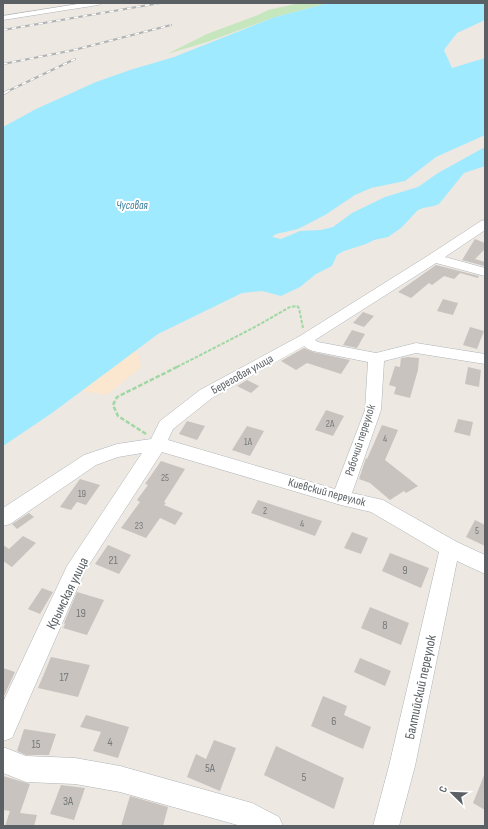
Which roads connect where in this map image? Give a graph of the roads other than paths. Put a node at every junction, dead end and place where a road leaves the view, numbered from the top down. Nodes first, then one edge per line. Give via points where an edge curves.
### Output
1 (98, 3) edge
2 (3, 18) edge
3 (485, 224) edge
4 (434, 258) junction
5 (485, 272) edge
6 (306, 339) junction
7 (376, 358) junction
8 (485, 359) edge
9 (158, 444) junction
10 (341, 498) junction
11 (3, 518) edge
12 (450, 548) junction
13 (485, 565) edge
14 (3, 729) edge
15 (3, 760) edge
16 (270, 826) edge
17 (386, 826) edge

1 - 2 street
3 - 4 street, Береговая улица
4 - 5 street
4 - 6 street, Береговая улица
6 - 7 street via 313,346
6 - 9 street, Береговая улица via 206,394 166,425
7 - 8 street via 416,348
7 - 10 street, Рабочий переулок via 372,410
9 - 10 street, Киевский переулок
9 - 11 street via 117,451 90,460
9 - 14 street, Крымская улица via 77,566
10 - 12 street, Киевский переулок via 376,505
12 - 13 street, Киевский переулок
12 - 17 street, Балтийский переулок via 402,766
15 - 16 street via 26,769 75,771 120,779 252,816

